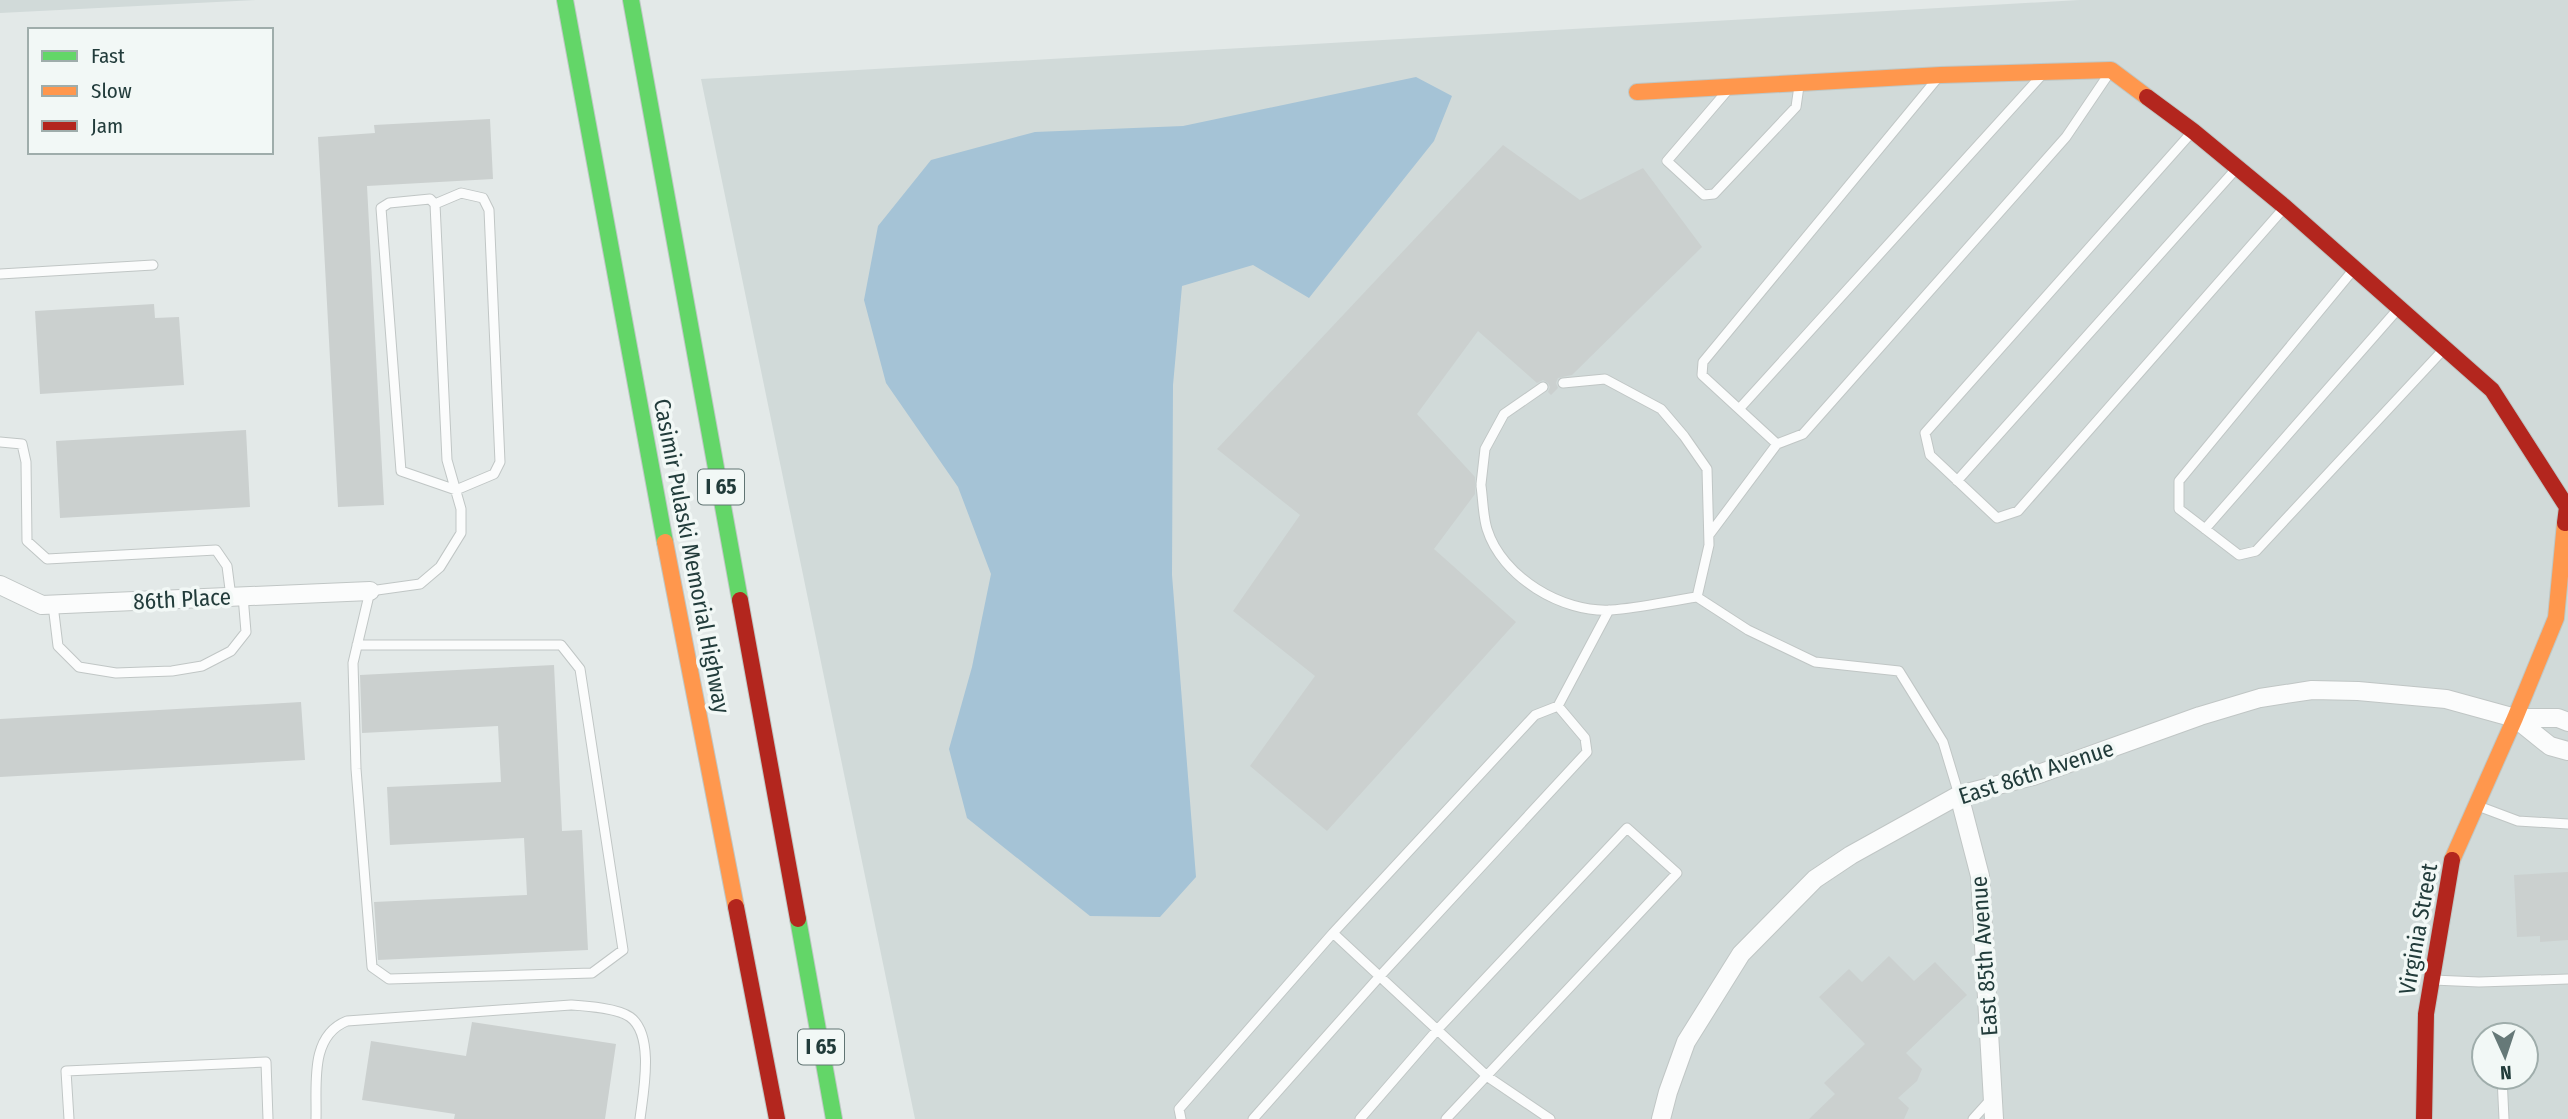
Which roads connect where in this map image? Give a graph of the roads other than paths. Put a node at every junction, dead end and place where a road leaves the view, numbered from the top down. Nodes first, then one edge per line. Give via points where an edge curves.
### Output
1 (565, 0) edge
2 (631, 0) edge
3 (2111, 70) junction
4 (2043, 73) junction
5 (1941, 75) junction
6 (1800, 83) junction
7 (1730, 87) junction
8 (1636, 92) dead end
9 (2193, 131) junction
10 (2238, 168) junction
11 (435, 204) junction
12 (2285, 207) junction
13 (153, 265) dead end
14 (2354, 269) junction
15 (0, 274) edge
16 (2400, 308) junction
17 (2446, 348) junction
18 (1563, 383) dead end
19 (1543, 387) dead end
20 (1740, 408) junction
21 (0, 442) edge
22 (1777, 444) junction
23 (1958, 481) junction
24 (456, 490) junction
25 (2205, 529) junction
26 (1709, 535) junction
27 (0, 585) edge
28 (370, 591) junction
29 (237, 597) junction
30 (1697, 597) junction
31 (52, 605) junction
32 (1609, 610) junction
33 (357, 645) junction
34 (1558, 706) junction
35 (2515, 718) junction
36 (2568, 722) edge
37 (2568, 751) edge
38 (1959, 795) junction
39 (2476, 805) junction
40 (2568, 824) edge
41 (1333, 933) junction
42 (1380, 976) junction
43 (2568, 979) edge
44 (2431, 980) junction
45 (1437, 1030) junction
46 (1488, 1077) junction
47 (2503, 1091) edge
48 (1993, 1097) junction
49 (69, 1119) edge
50 (268, 1119) edge
51 (316, 1119) edge
52 (640, 1119) edge
53 (777, 1119) edge
54 (834, 1119) edge
55 (1181, 1119) edge
56 (1253, 1119) edge
57 (1360, 1119) edge
58 (1447, 1119) edge
59 (1550, 1119) edge
60 (1661, 1119) edge
61 (1973, 1119) edge
62 (1994, 1119) edge
63 (2424, 1119) edge
64 (2504, 1119) edge

1 - 53 main road, Casimir Pulaski Memorial Highway / I 65
2 - 54 main road, Casimir Pulaski Memorial Highway / I 65
3 - 4 main road
3 - 9 main road, Virginia Street
3 - 22 lane via 2066,137 1803,434
4 - 5 main road
4 - 20 lane
5 - 6 main road
5 - 20 lane via 1703,362 1702,375
6 - 7 main road
6 - 7 lane via 1796,107 1714,194 1704,195 1667,161
7 - 8 main road
9 - 10 main road, Virginia Street
9 - 23 lane via 1925,433 1930,455
10 - 12 main road, Virginia Street
10 - 23 lane
11 - 24 lane via 447,460
11 - 24 lane via 461,193 483,198 489,211 500,462 494,474
11 - 24 lane via 430,199 411,199 381,208 398,440 401,471
12 - 14 main road, Virginia Street
12 - 23 lane via 2018,511 1997,517
13 - 15 lane
14 - 16 main road, Virginia Street
14 - 25 lane via 2179,481 2179,509
16 - 17 main road, Virginia Street
16 - 25 lane
17 - 25 lane via 2256,551 2239,555
17 - 35 main road, Virginia Street via 2492,390 2567,507 2556,618
18 - 26 lane via 1605,379 1661,409 1707,469
19 - 32 lane via 1504,414 1485,449 1481,485 1487,530 1506,564 1535,590 1572,604
20 - 22 lane
21 - 29 lane via 22,444 27,541 47,559 216,550 227,566
22 - 26 lane
24 - 28 lane via 461,533 440,567 419,584
26 - 30 lane
27 - 31 street, 86th Place via 42,606
28 - 29 street, 86th Place
28 - 33 lane
29 - 31 street, 86th Place
29 - 31 lane via 246,632 231,651 202,666 172,671 116,673 79,667 58,646
30 - 32 lane
30 - 38 lane via 1748,630 1815,662 1899,671 1942,742
32 - 34 lane
33 - 33 lane via 353,663 356,769 372,967 389,979 592,973 623,950 580,669 561,645
34 - 41 lane via 1535,715
34 - 42 lane via 1585,738 1587,752
35 - 36 street, East 86th Avenue
35 - 37 street, East 86th Avenue via 2550,746
35 - 38 street, East 86th Avenue via 2446,699 2312,691 2200,716 2033,776
35 - 39 main road, Virginia Street
38 - 48 street, East 85th Avenue via 1980,876
38 - 60 street, East 86th Avenue via 1815,879 1741,954 1686,1042
39 - 40 lane via 2518,821
39 - 44 main road, Virginia Street via 2451,861
41 - 42 lane
41 - 55 lane via 1179,1109
42 - 45 lane
42 - 56 lane
43 - 44 lane
44 - 63 main road, Virginia Street
45 - 46 lane
45 - 46 lane via 1627,828 1677,873
45 - 57 lane
46 - 58 lane
46 - 59 lane
47 - 64 lane
48 - 61 lane
48 - 62 street, East 85th Avenue
49 - 50 lane via 66,1071 266,1062
51 - 52 lane via 320,1048 337,1025 570,1005 628,1015 634,1021 645,1051

